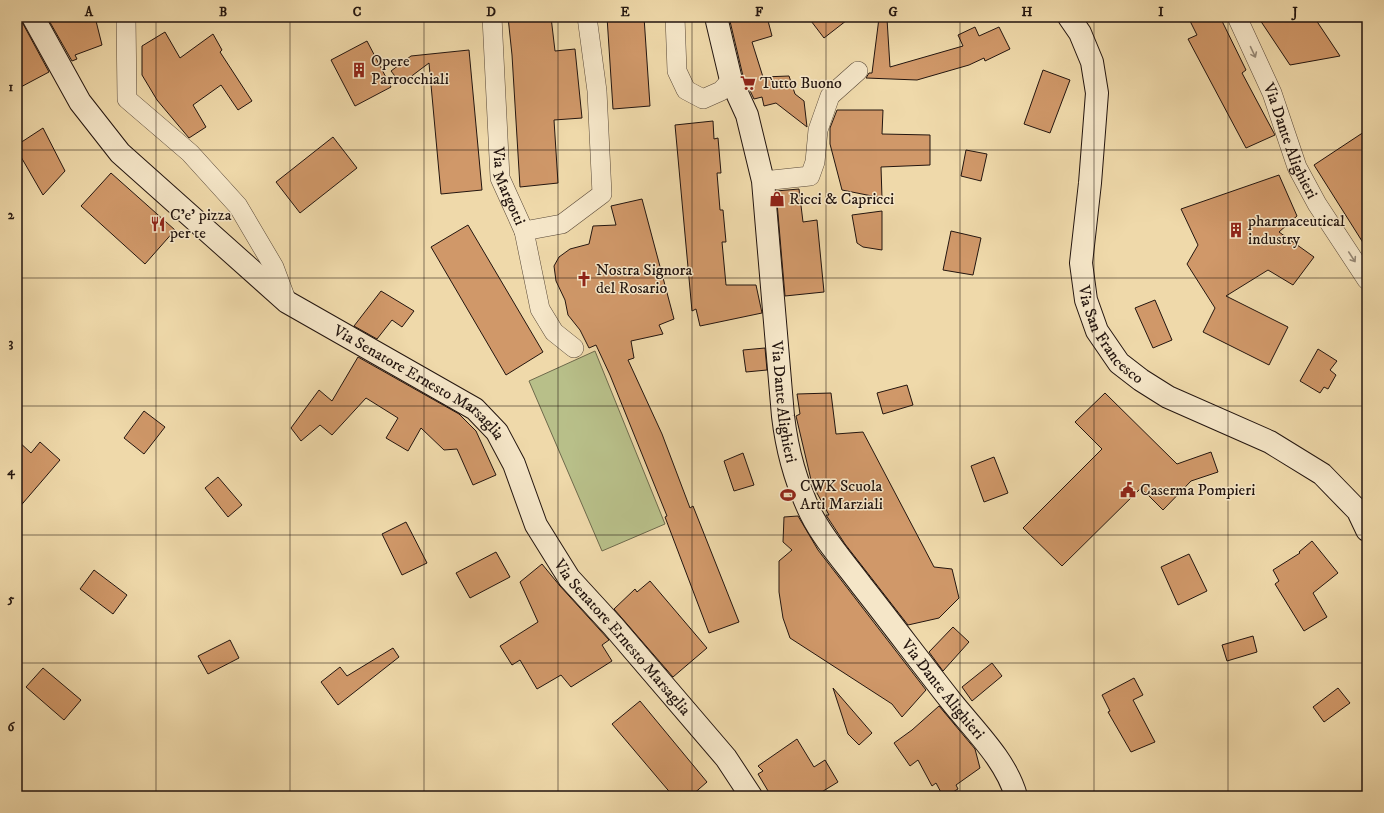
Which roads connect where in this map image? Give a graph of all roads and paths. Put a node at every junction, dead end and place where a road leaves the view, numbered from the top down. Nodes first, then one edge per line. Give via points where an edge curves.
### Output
1 (33, 17) edge
2 (126, 17) edge
3 (492, 17) edge
4 (587, 17) edge
5 (675, 17) edge
6 (716, 17) edge
7 (1068, 17) edge
8 (1237, 17) edge
9 (858, 71) dead end
10 (731, 80) junction
11 (763, 181) junction
12 (524, 231) junction
13 (1367, 280) edge
14 (287, 302) junction
15 (574, 348) dead end
16 (1367, 530) edge
17 (751, 796) edge
18 (1016, 796) edge

1 - 14 street, Via Senatore Ernesto Marsaglia via 80,102 120,153
2 - 14 street via 127,99 190,153 238,206 274,267
3 - 12 street, Via Margotti via 500,178
4 - 12 street, Via Margotti via 597,92 602,194 562,224
5 - 10 street via 677,71 686,90 704,99 721,91
6 - 10 street, Via Dante Alighieri
7 - 16 street, Via San Francesco via 1080,33 1092,62 1097,93 1081,263 1086,300 1098,331 1119,363 1146,384 1168,398 1270,442 1322,474 1358,511
8 -> 13 street, Via Dante Alighieri via 1272,93 1297,167 1317,204
9 - 11 street via 830,96 818,130 815,162 810,176
10 - 11 street, Via Dante Alighieri via 747,115
11 - 18 street, Via Dante Alighieri via 783,416 787,446 800,491 827,539 992,752 1005,771
12 - 15 street via 540,309 554,332
14 - 17 street, Via Senatore Ernesto Marsaglia via 474,410 497,432 514,464 536,525 569,578 726,758

